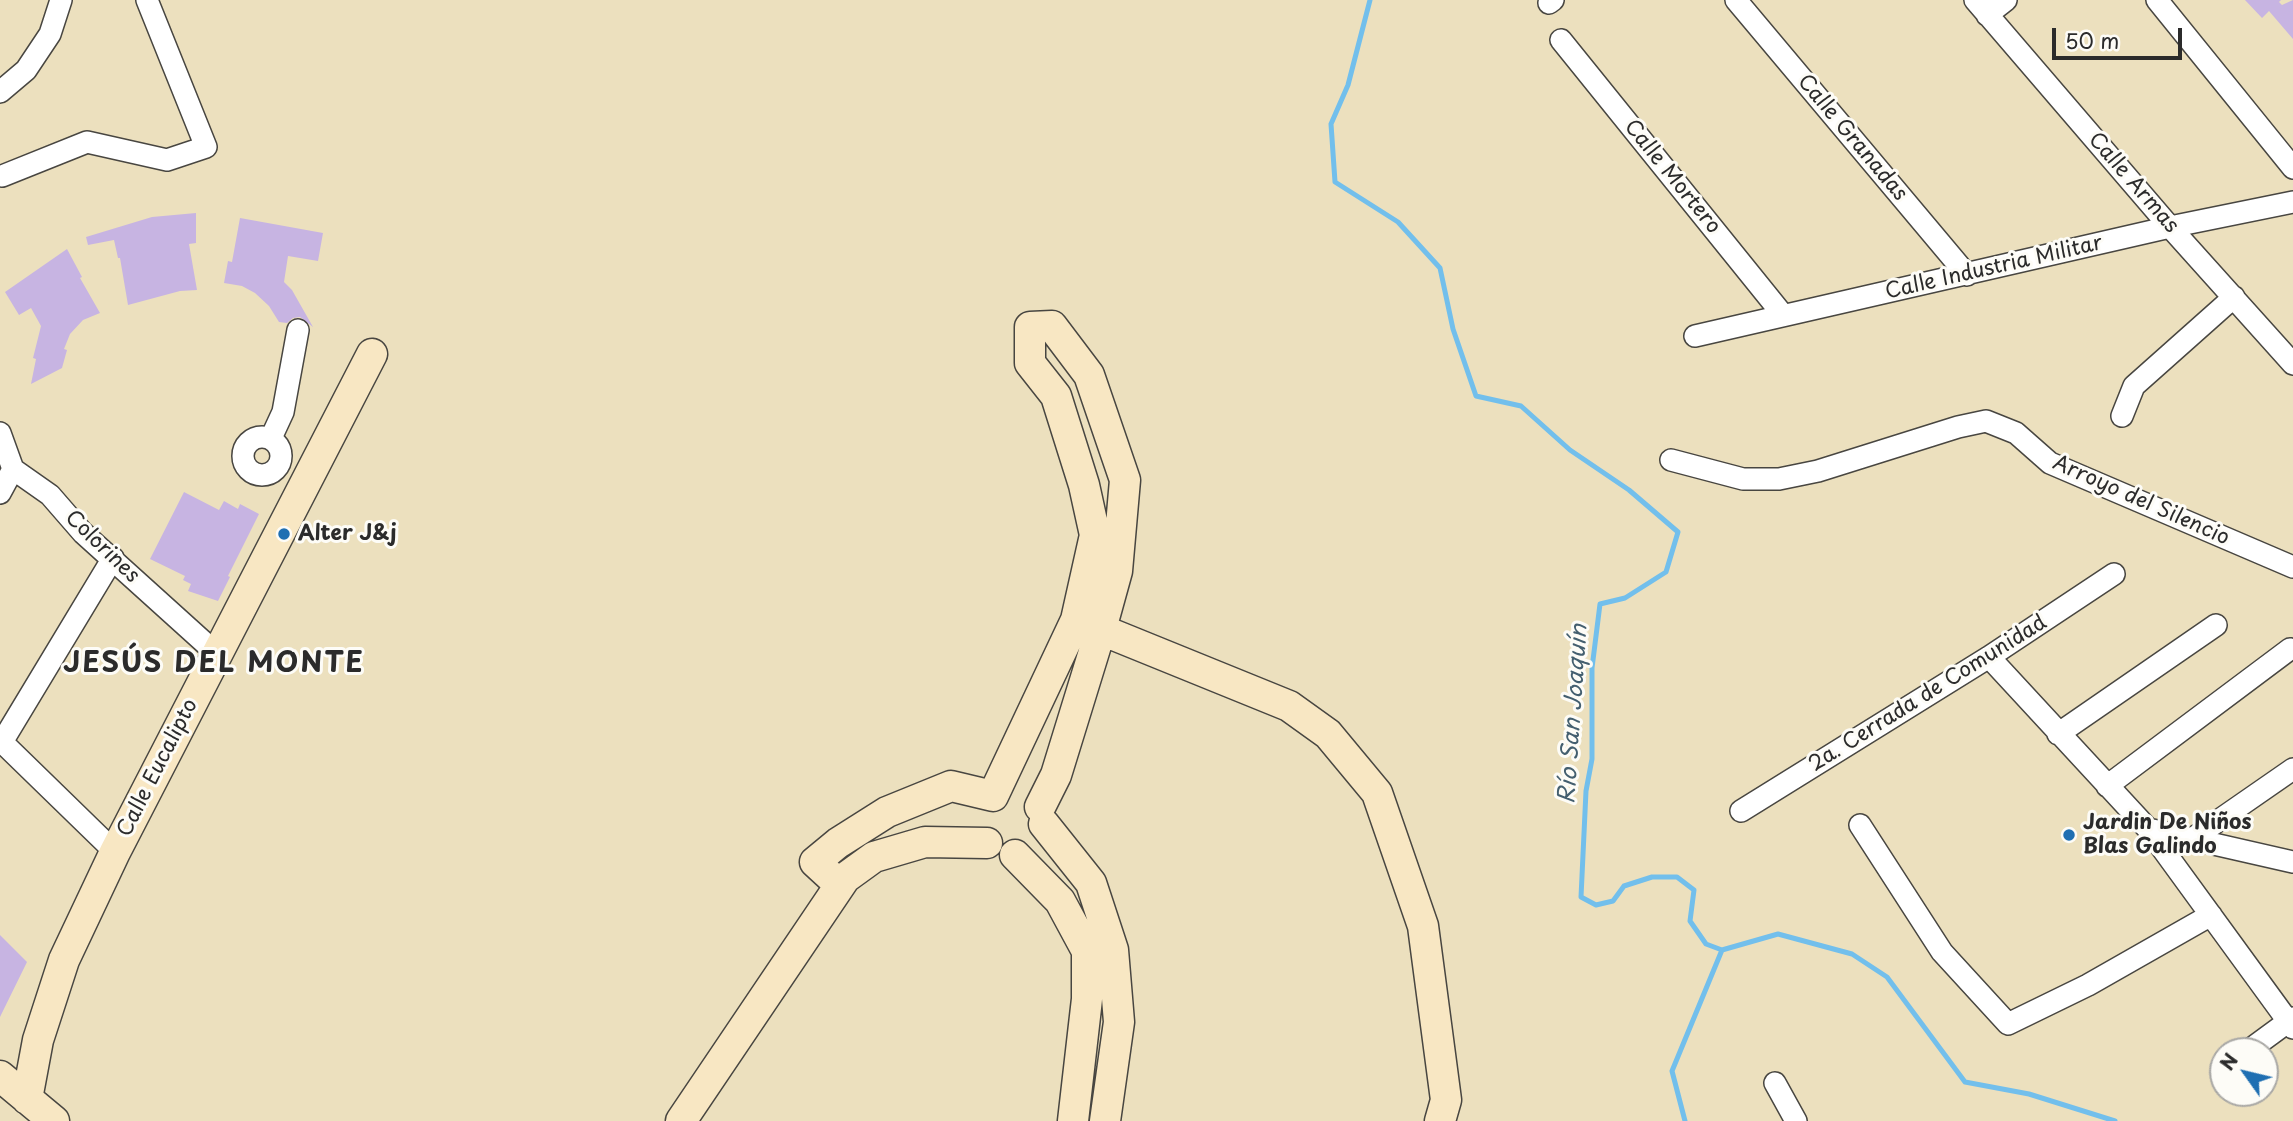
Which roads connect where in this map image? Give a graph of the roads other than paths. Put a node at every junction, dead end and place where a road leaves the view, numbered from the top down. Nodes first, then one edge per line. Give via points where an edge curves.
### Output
1 (61, 0) edge
2 (147, 0) edge
3 (1736, 0) edge
4 (2007, 0) edge
5 (2158, 0) edge
6 (1981, 8) edge
7 (1561, 40) dead end
8 (0, 92) edge
9 (2293, 168) edge
10 (2, 176) edge
11 (2293, 202) edge
12 (2170, 227) junction
13 (1967, 275) junction
14 (2234, 297) junction
15 (1783, 315) junction
16 (298, 330) dead end
17 (1695, 337) dead end
18 (372, 354) dead end
19 (2293, 364) edge
20 (2122, 416) dead end
21 (0, 433) edge
22 (271, 438) junction
23 (1671, 460) dead end
24 (13, 469) junction
25 (272, 472) junction
26 (0, 493) edge
27 (295, 502) junction
28 (113, 558) junction
29 (2293, 567) edge
30 (2114, 574) dead end
31 (1088, 625) junction
32 (2216, 625) dead end
33 (2290, 649) dead end
34 (217, 654) junction
35 (1989, 657) junction
36 (2058, 734) junction
37 (1, 741) edge
38 (2293, 769) edge
39 (2107, 786) junction
40 (993, 796) junction
41 (1741, 811) dead end
42 (1042, 815) junction
43 (1860, 825) dead end
44 (2148, 829) junction
45 (2192, 839) junction
46 (987, 843) junction
47 (115, 852) junction
48 (1015, 855) junction
49 (2293, 863) edge
50 (840, 886) junction
51 (2210, 915) junction
52 (2292, 1023) edge
53 (2270, 1037) edge
54 (38, 1040) junction
55 (0, 1075) edge
56 (1775, 1083) dead end
57 (27, 1099) junction
58 (54, 1121) edge
59 (681, 1121) edge
60 (1073, 1121) edge
61 (1105, 1121) edge
62 (1440, 1121) edge
63 (1796, 1121) edge

1 - 8 street via 50,34 26,70
2 - 10 street via 206,147 167,160 87,142
3 - 13 street, Calle Granadas
4 - 6 street
5 - 9 street
6 - 12 street, Calle Armas
7 - 15 street, Calle Mortero
11 - 12 street, Calle Industria Militar
12 - 13 street, Calle Industria Militar
12 - 14 street, Calle Armas
13 - 15 street, Calle Industria Militar
14 - 19 street, Calle Armas
14 - 20 street via 2134,386
15 - 17 street, Calle Industria Militar
16 - 22 street via 283,412
18 - 27 street, Calle Eucalipto
21 - 24 street
22 - 25 street via 281,455
22 - 25 street via 253,438 242,452 247,469 255,474
23 - 29 street, Arroyo del Silencio via 1743,479 1779,479 1986,421 2016,433 2050,463
24 - 26 street
24 - 28 street, Colorines via 50,495 83,533
25 - 27 street
27 - 34 street, Calle Eucalipto
28 - 34 street, Colorines
28 - 37 street
30 - 35 street, 2a. Cerrada de Comunidad
31 - 31 street via 1117,571 1125,480 1088,375 1052,326 1030,327 1031,363 1056,396 1095,535
31 - 40 street
31 - 42 street via 1056,775
31 - 62 street via 1289,706 1328,734 1377,793 1423,926 1446,1100
32 - 36 street
33 - 39 street
34 - 47 street, Calle Eucalipto
35 - 36 street
35 - 41 street, 2a. Cerrada de Comunidad
36 - 39 street
37 - 47 street
38 - 45 street
39 - 44 street
40 - 42 street via 1003,791 1024,792
40 - 46 street via 979,823
40 - 50 street via 951,786 887,812 815,862
42 - 48 street via 1038,841
42 - 61 street via 1091,883 1113,950 1119,1023
43 - 51 street via 1942,952 2008,1024 2088,985
44 - 45 street
44 - 51 street
45 - 49 street
46 - 48 street
46 - 50 street via 925,842 874,857
47 - 54 street, Calle Eucalipto via 64,960
48 - 60 street via 1060,901 1087,950 1087,999
50 - 59 street
51 - 52 street
52 - 53 street
54 - 55 street
54 - 57 street, Calle Eucalipto
55 - 57 street
56 - 63 street
57 - 58 street

